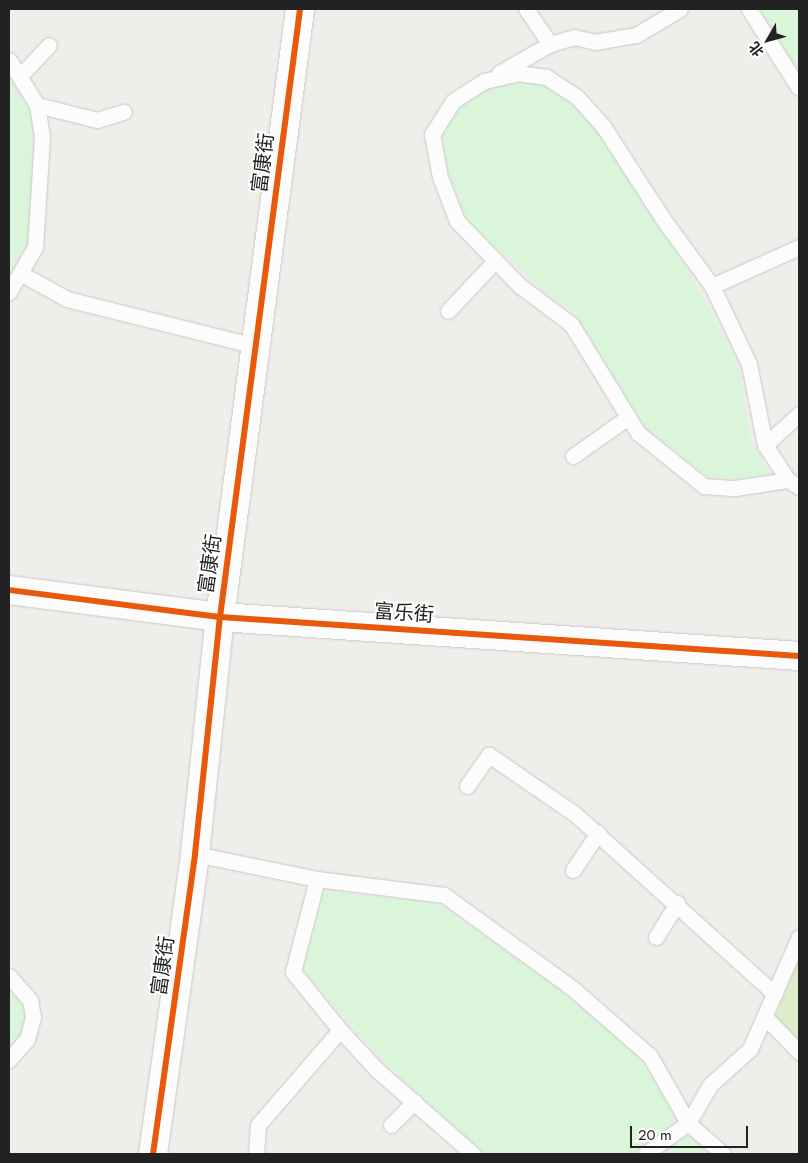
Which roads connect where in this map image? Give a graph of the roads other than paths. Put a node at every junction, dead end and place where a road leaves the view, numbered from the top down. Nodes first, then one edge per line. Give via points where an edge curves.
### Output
1 (300, 9) edge
2 (526, 9) edge
3 (680, 9) edge
4 (749, 9) edge
5 (550, 44) junction
6 (49, 45) dead end
7 (9, 60) edge
8 (20, 76) junction
9 (484, 81) junction
10 (799, 88) edge
11 (37, 105) junction
12 (124, 112) dead end
13 (799, 247) edge
14 (495, 261) junction
15 (20, 273) junction
16 (712, 286) junction
17 (9, 292) edge
18 (448, 311) dead end
19 (256, 346) junction
20 (799, 414) edge
21 (628, 417) junction
22 (764, 445) junction
23 (574, 456) dead end
24 (794, 483) edge
25 (9, 590) edge
26 (220, 618) junction
27 (799, 656) edge
28 (468, 786) dead end
29 (598, 833) junction
30 (195, 854) junction
31 (573, 870) dead end
32 (317, 879) junction
33 (676, 903) junction
34 (656, 937) dead end
35 (799, 937) edge
36 (9, 976) edge
37 (775, 994) junction
38 (765, 1017) junction
39 (340, 1030) junction
40 (799, 1052) edge
41 (9, 1060) edge
42 (414, 1102) junction
43 (688, 1123) junction
44 (391, 1125) dead end
45 (154, 1154) edge
46 (256, 1154) edge
47 (473, 1154) edge
48 (645, 1154) edge
49 (724, 1154) edge

1 - 19 street, 富康街
2 - 5 lane
3 - 5 lane via 636,35 595,42 574,37
4 - 10 lane
5 - 9 lane
6 - 8 lane
7 - 8 lane
8 - 11 lane
9 - 14 lane via 453,101 432,134 440,177 457,221
9 - 16 lane via 519,73 546,76 577,97 603,126
11 - 12 lane via 97,120
11 - 15 lane via 42,137 35,247
13 - 16 lane
14 - 18 lane
14 - 21 lane via 520,286 571,324
15 - 17 lane
15 - 19 lane via 67,299
16 - 22 lane via 749,364
19 - 26 street, 富康街
20 - 22 lane
21 - 23 lane
21 - 24 lane via 638,433 704,486 735,488
22 - 24 lane
25 - 26 street, 富乐街
26 - 27 street, 富乐街
26 - 30 street, 富康街
28 - 29 lane via 489,756
29 - 31 lane
29 - 33 lane
30 - 32 lane
30 - 45 street, 富康街
32 - 39 lane via 293,972
32 - 43 lane via 444,895 572,988 650,1056
33 - 34 lane
33 - 37 lane
35 - 37 lane
36 - 41 lane via 30,1000 33,1017 27,1039
37 - 38 lane
38 - 40 lane
38 - 43 lane via 750,1049 710,1085
39 - 42 lane
39 - 46 lane via 258,1125
42 - 44 lane
42 - 47 lane
43 - 48 lane
43 - 49 lane

